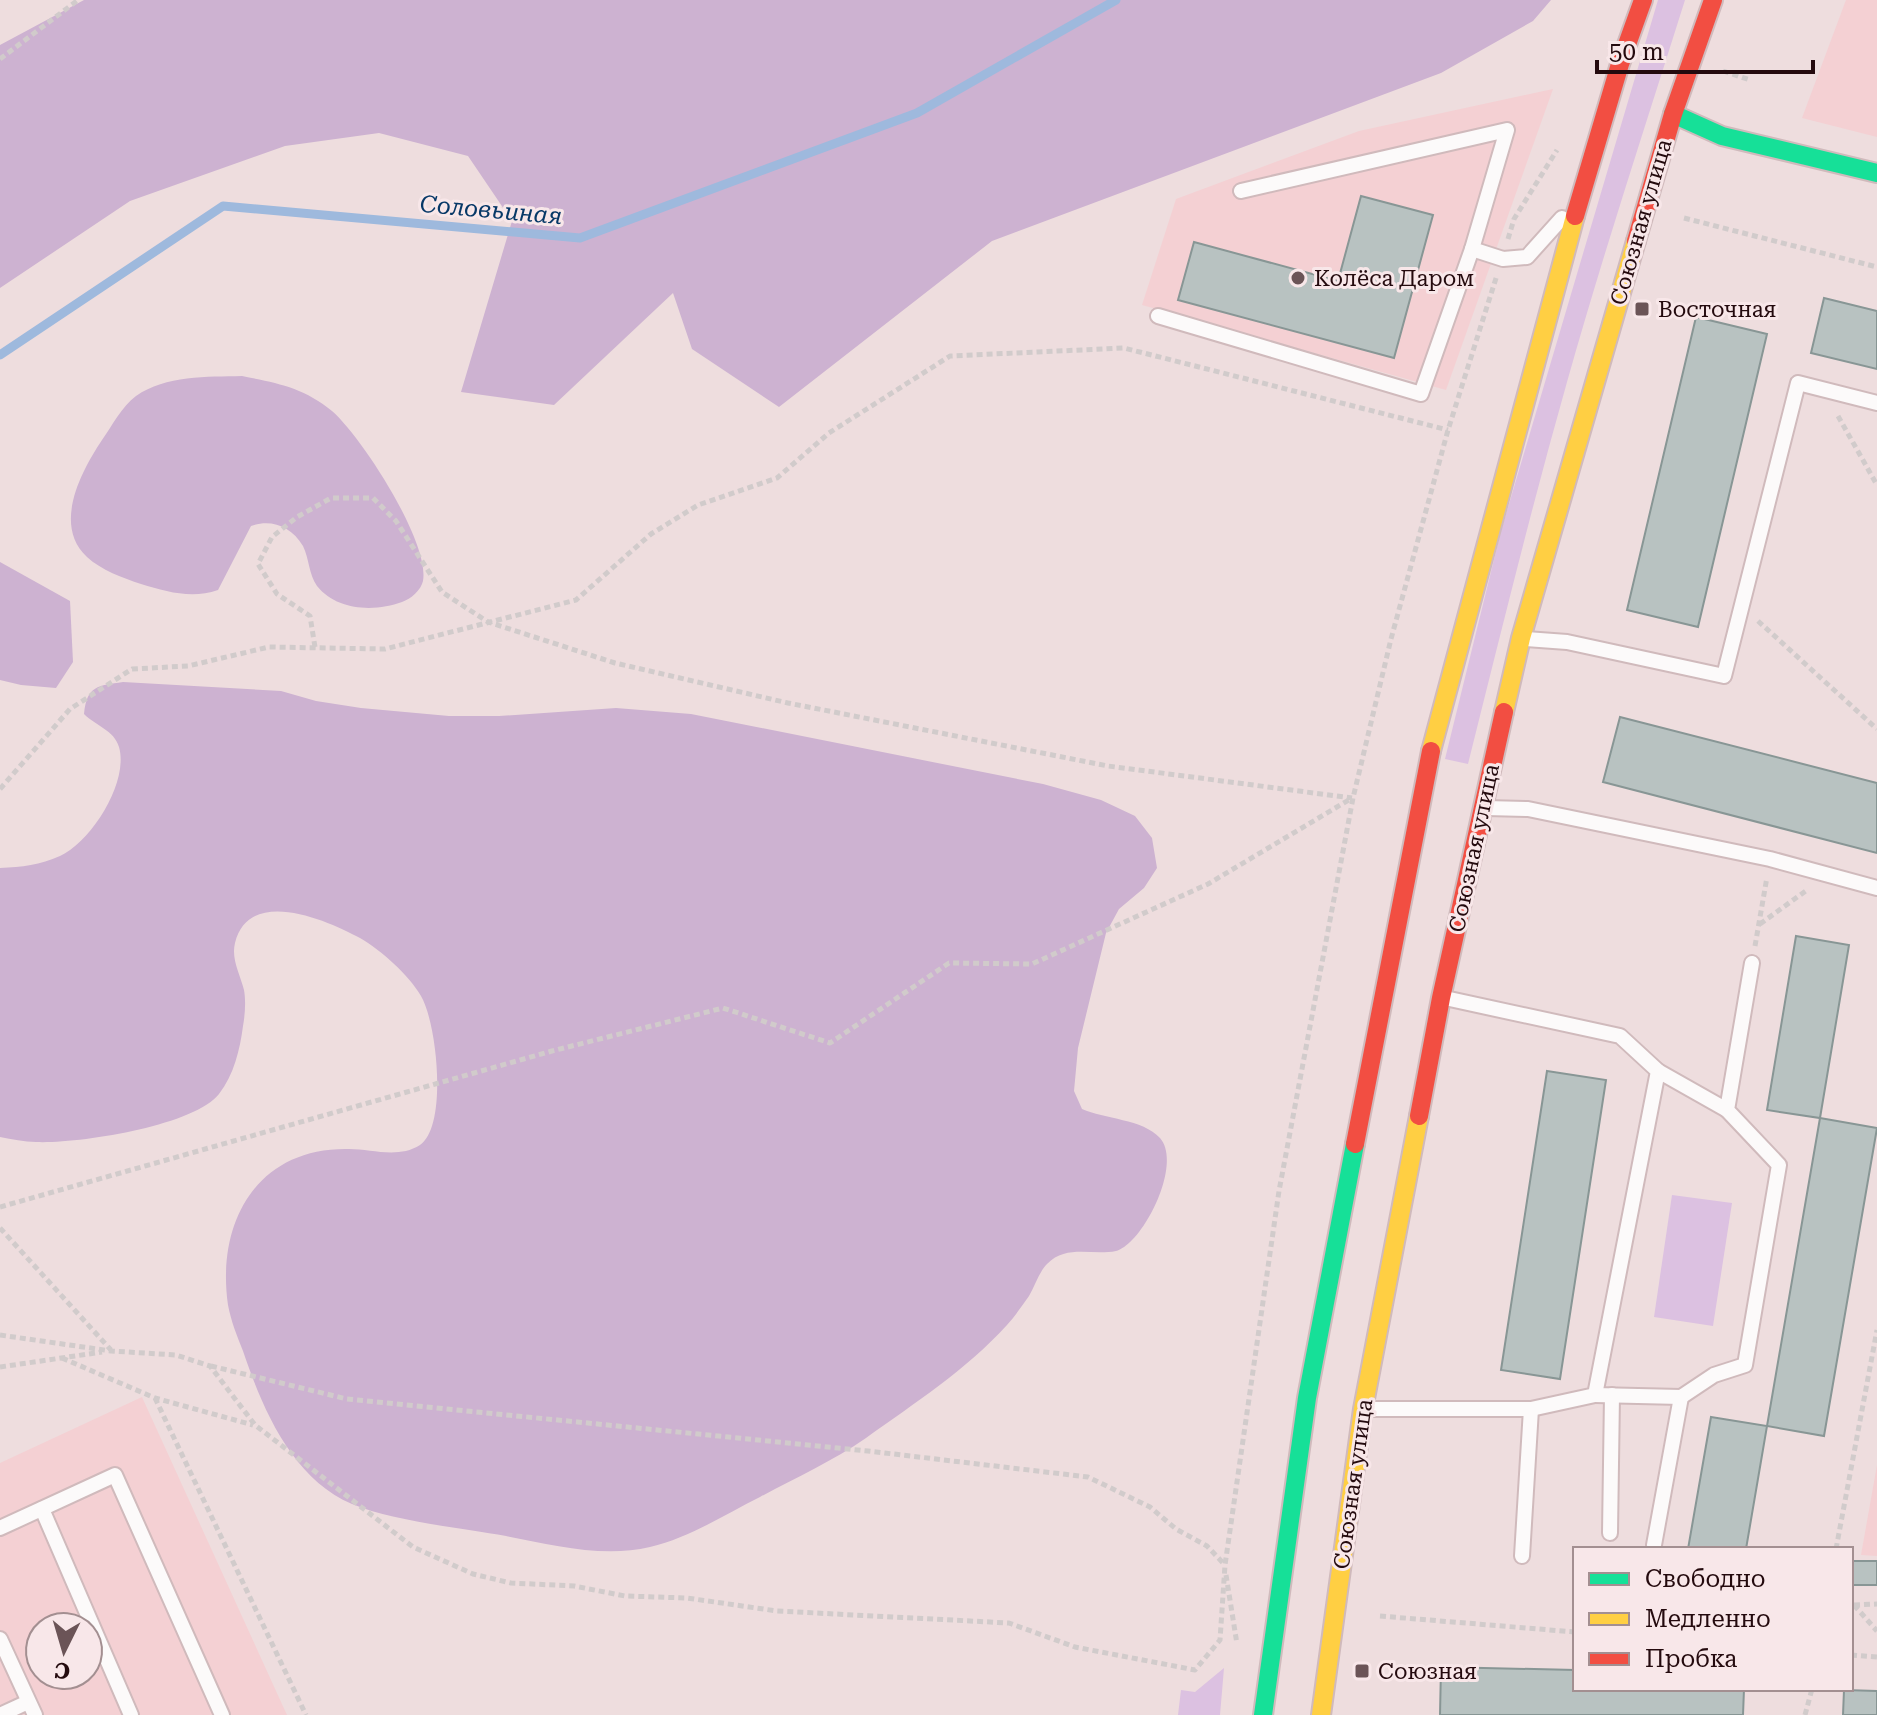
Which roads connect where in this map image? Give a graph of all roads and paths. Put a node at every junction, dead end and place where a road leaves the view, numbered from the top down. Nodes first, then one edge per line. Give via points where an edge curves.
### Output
1 (78, 0) edge
2 (1643, 0) edge
3 (1713, 0) edge
4 (0, 59) edge
5 (1673, 114) junction
6 (1877, 173) edge
7 (1241, 191) dead end
8 (1581, 196) junction
9 (1684, 218) dead end
10 (1472, 249) junction
11 (1503, 259) junction
12 (1877, 267) edge
13 (1158, 316) dead end
14 (1824, 390) junction
15 (1877, 403) edge
16 (1448, 430) junction
17 (1877, 485) edge
18 (1742, 607) junction
19 (488, 622) junction
20 (1521, 638) junction
21 (315, 647) junction
22 (1877, 729) edge
23 (0, 789) edge
24 (1353, 798) junction
25 (1482, 808) junction
26 (1770, 859) junction
27 (1827, 875) junction
28 (1877, 888) edge
29 (1759, 924) junction
30 (1752, 963) joint
31 (1441, 998) junction
32 (1658, 1071) junction
33 (1727, 1110) junction
34 (0, 1207) edge
35 (0, 1228) edge
36 (1877, 1330) edge
37 (0, 1335) edge
38 (111, 1351) junction
39 (62, 1358) junction
40 (210, 1366) junction
41 (0, 1367) edge
42 (1595, 1395) junction
43 (1612, 1395) junction
44 (1681, 1397) junction
45 (155, 1398) junction
46 (1363, 1409) junction
47 (1531, 1409) junction
48 (255, 1425) junction
49 (42, 1509) junction
50 (0, 1528) edge
51 (1610, 1533) dead end
52 (1654, 1545) dead end
53 (1836, 1547) edge
54 (1522, 1556) dead end
55 (1225, 1565) junction
56 (1877, 1604) edge
57 (1853, 1605) edge
58 (1853, 1606) edge
59 (1380, 1616) dead end
60 (1877, 1631) edge
61 (1573, 1632) edge
62 (0, 1639) edge
63 (1238, 1650) dead end
64 (1853, 1655) edge
65 (1877, 1657) edge
66 (1811, 1691) edge
67 (31, 1708) edge
68 (0, 1715) edge
69 (131, 1715) edge
70 (222, 1715) edge
71 (306, 1715) edge
72 (1263, 1715) edge
73 (1321, 1715) edge
74 (1805, 1715) edge

1 - 4 path
2 - 8 main road
3 - 5 main road, Союзная улица
5 - 6 main road via 1722,136
5 - 20 main road, Союзная улица
7 - 10 lane via 1507,130
8 - 11 lane via 1527,257
8 - 72 main road via 1429,758 1307,1398
9 - 12 path
10 - 11 lane
10 - 13 lane via 1421,394
11 - 16 path
14 - 15 lane
14 - 17 path
14 - 18 lane via 1798,383
16 - 19 path via 1124,348 950,356 829,433 777,478 698,505 651,534 576,600
16 - 24 path
18 - 20 lane via 1724,676 1567,642
18 - 22 path
19 - 21 path via 385,649
19 - 21 path via 442,592 396,521 373,498 331,498 272,537 258,564 277,594 310,616
19 - 24 path via 615,663 788,703 1108,766
20 - 25 main road, Союзная улица
21 - 23 path via 269,647 188,666 132,669 70,709
24 - 34 path via 1208,884 1032,964 949,963 830,1043 723,1008
24 - 55 path via 1279,1191
25 - 26 lane via 1528,809
25 - 31 main road, Союзная улица
26 - 27 lane
26 - 29 path
27 - 28 lane
27 - 29 path
29 - 30 path
30 - 33 lane
31 - 32 lane via 1620,1036
31 - 46 main road, Союзная улица
32 - 33 lane
32 - 42 lane
33 - 44 lane via 1779,1165 1745,1365 1714,1375
35 - 38 path
36 - 53 path
37 - 38 path
38 - 39 path
38 - 40 path via 176,1355
39 - 41 path
39 - 45 path
40 - 48 path
40 - 55 path via 347,1399 1088,1477 1150,1507 1207,1546
42 - 43 lane
42 - 47 lane
43 - 44 lane
43 - 51 lane
44 - 52 lane
45 - 48 path
45 - 71 path
46 - 47 lane
46 - 73 main road, Союзная улица
47 - 54 lane
48 - 55 path via 413,1547 473,1574 511,1583 777,1611 1009,1623 1075,1647 1195,1670 1220,1640
49 - 50 lane
49 - 69 lane
49 - 70 lane via 115,1475
55 - 63 path
56 - 57 path
58 - 60 path
59 - 61 path
62 - 67 lane
64 - 65 path
66 - 74 path
67 - 68 lane

